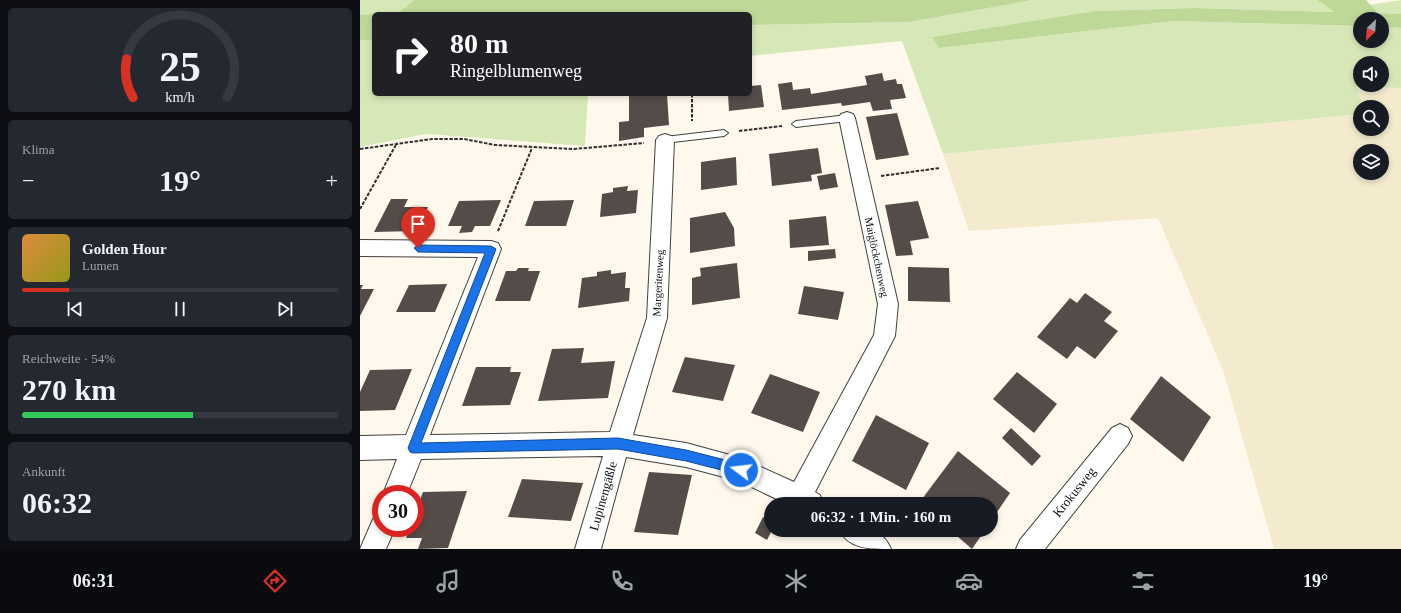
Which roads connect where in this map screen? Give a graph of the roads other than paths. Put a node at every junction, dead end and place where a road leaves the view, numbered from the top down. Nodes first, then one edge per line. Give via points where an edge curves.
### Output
1 (848, 118) joint
2 (796, 124) road end
3 (724, 133) road end
4 (665, 140) joint
5 (360, 248) edge
6 (1120, 436) dead end
7 (618, 444) junction
8 (360, 448) edge
9 (413, 448) junction
10 (399, 485) edge
11 (799, 497) edge
12 (806, 497) edge
13 (379, 537) edge
14 (862, 537) edge
15 (374, 549) edge
16 (588, 549) edge
17 (878, 549) edge
18 (1029, 549) edge

1 - 2 lane
1 - 12 street, Maiglöckchenweg via 888,304 884,336
3 - 4 lane
4 - 7 street, Margeritenweg via 658,318
5 - 9 street via 491,249
6 - 18 street, Krokusweg
7 - 9 street
7 - 11 street via 686,455 741,470
7 - 16 street, Lupinengäßle
8 - 9 street
9 - 10 street
13 - 15 street
14 - 17 street

